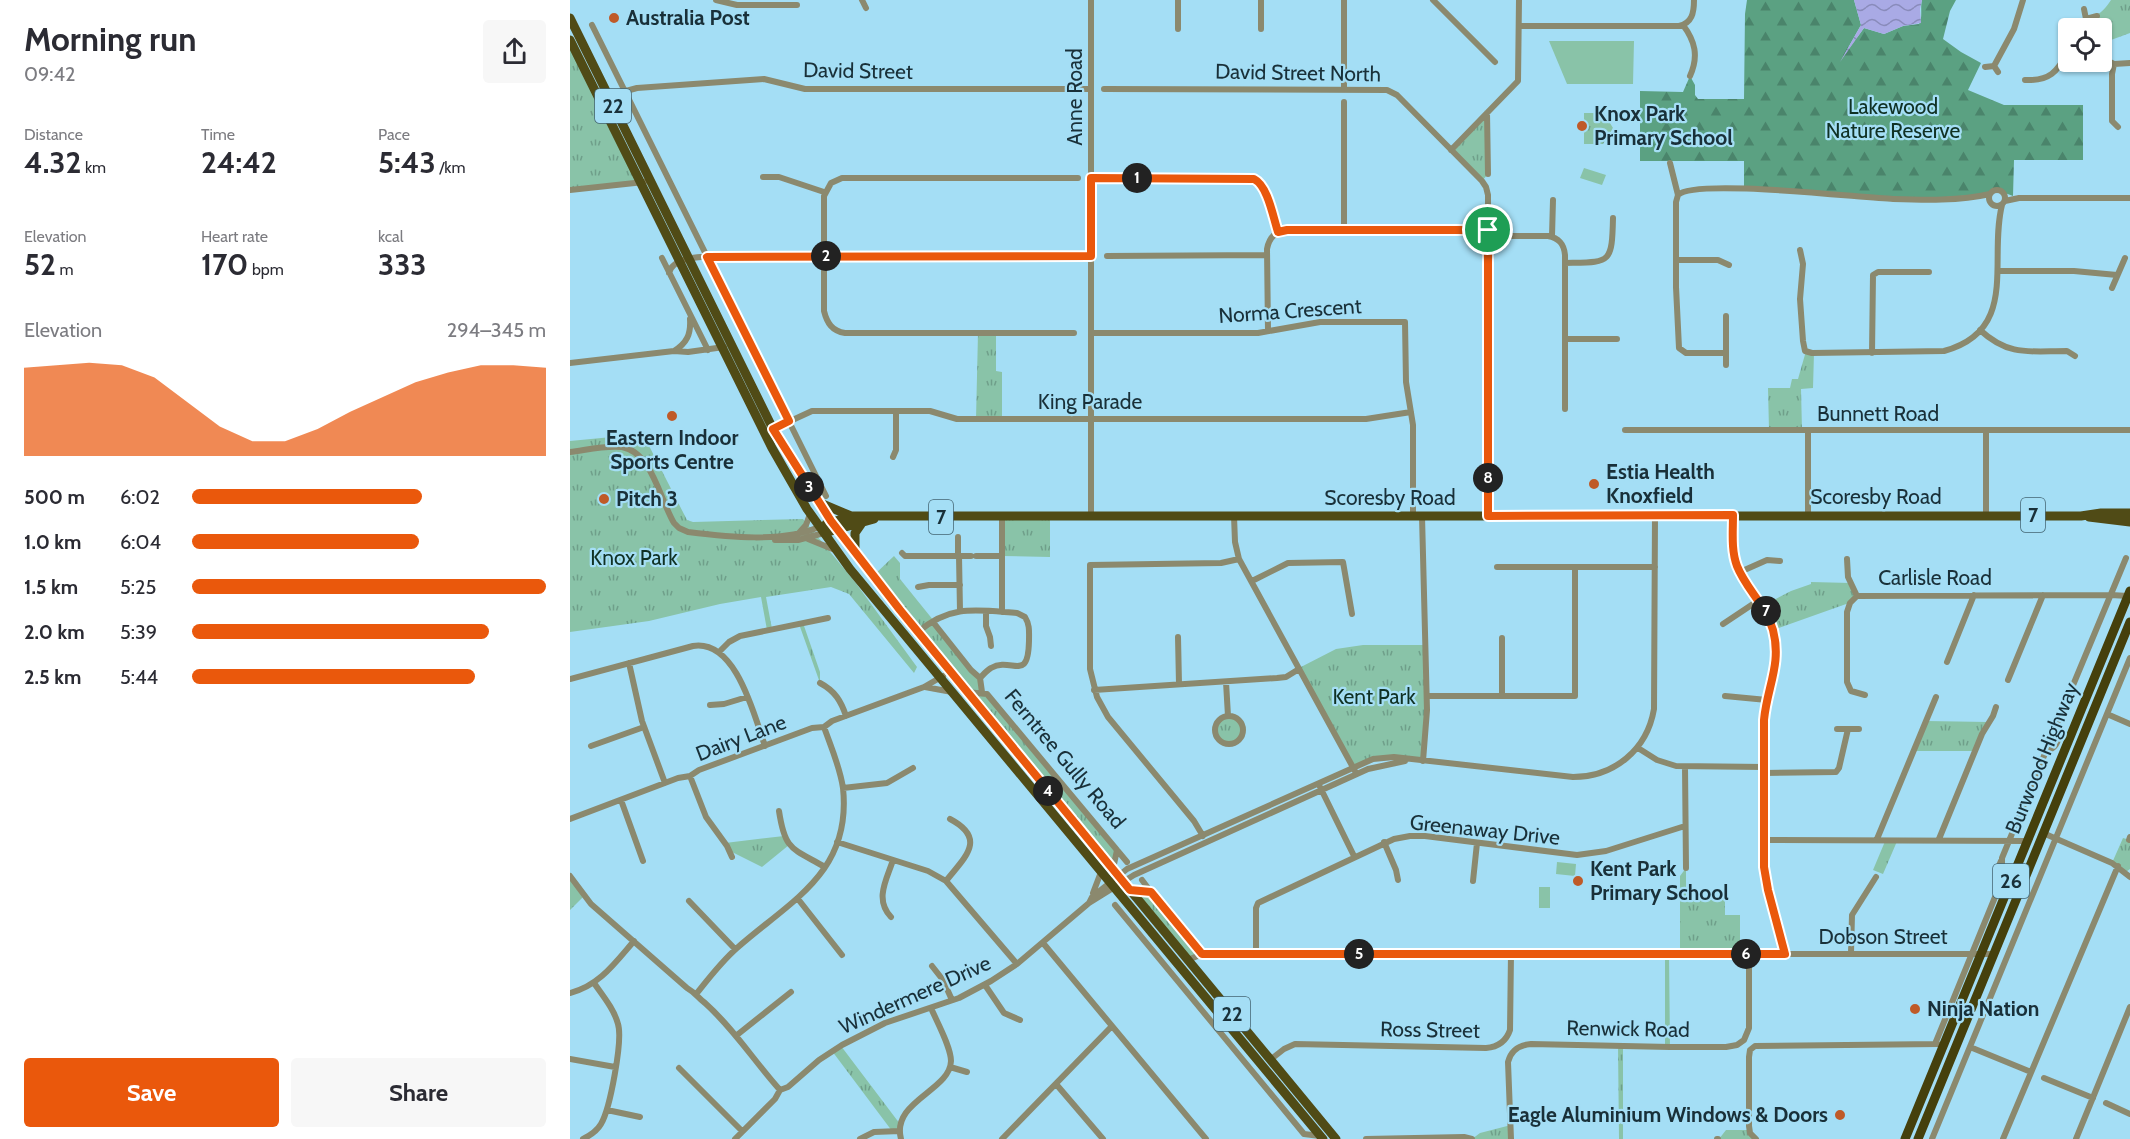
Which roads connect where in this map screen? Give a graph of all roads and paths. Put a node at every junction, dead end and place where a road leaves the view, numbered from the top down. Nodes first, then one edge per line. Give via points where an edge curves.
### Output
1 (716, 0) edge
2 (862, 0) edge
3 (1091, 0) edge
4 (1178, 0) edge
5 (1261, 0) edge
6 (1344, 0) edge
7 (1433, 0) edge
8 (1519, 0) edge
9 (1694, 0) edge
10 (2023, 0) edge
11 (754, 3) edge
12 (797, 5) dead end
13 (866, 8) dead end
14 (2084, 9) dead end
15 (2097, 16) dead end
16 (2086, 18) edge
17 (2090, 18) edge
18 (592, 25) dead end
19 (1683, 25) junction
20 (1519, 26) junction
21 (572, 28) edge
22 (1178, 29) dead end
23 (1261, 29) dead end
24 (570, 40) edge
25 (1495, 63) dead end
26 (2130, 63) edge
27 (2114, 64) joint
28 (1985, 67) dead end
29 (2057, 71) joint
30 (1690, 76) dead end
31 (2064, 76) dead end
32 (2025, 80) dead end
33 (1344, 88) junction
34 (1091, 89) junction
35 (1104, 89) dead end
36 (626, 91) junction
37 (1344, 102) dead end
38 (1487, 113) junction
39 (2112, 121) junction
40 (2106, 126) dead end
41 (2118, 128) dead end
42 (1451, 150) junction
43 (1670, 163) dead end
44 (1488, 174) dead end
45 (763, 177) dead end
46 (1078, 178) dead end
47 (1091, 178) junction
48 (650, 179) junction
49 (641, 184) junction
50 (570, 189) edge
51 (824, 192) junction
52 (1990, 194) junction
53 (2004, 194) junction
54 (1678, 195) junction
55 (1972, 198) junction
56 (2019, 198) junction
57 (2130, 198) edge
58 (1553, 200) dead end
59 (1991, 203) junction
60 (2003, 203) junction
61 (1613, 219) dead end
62 (1998, 222) junction
63 (1344, 230) junction
64 (1278, 232) junction
65 (1488, 233) junction
66 (1552, 237) junction
67 (1268, 243) junction
68 (1800, 250) dead end
69 (1251, 255) junction
70 (1267, 255) junction
71 (824, 256) junction
72 (1091, 256) junction
73 (1107, 256) dead end
74 (707, 257) junction
75 (662, 258) dead end
76 (2125, 258) dead end
77 (1676, 260) junction
78 (684, 261) junction
79 (1565, 263) junction
80 (1729, 265) dead end
81 (1998, 271) junction
82 (1929, 272) dead end
83 (669, 273) junction
84 (2117, 275) junction
85 (2112, 288) dead end
86 (690, 315) junction
87 (1726, 316) dead end
88 (1980, 330) junction
89 (1268, 331) junction
90 (1074, 333) dead end
91 (1091, 333) junction
92 (1565, 339) junction
93 (1617, 339) dead end
94 (727, 346) junction
95 (708, 350) junction
96 (674, 351) junction
97 (1726, 353) junction
98 (1872, 353) junction
99 (2075, 356) dead end
100 (570, 363) edge
101 (1726, 365) dead end
102 (1565, 409) dead end
103 (896, 411) junction
104 (1411, 412) junction
105 (1092, 419) junction
106 (789, 421) junction
107 (773, 429) junction
108 (1625, 430) dead end
109 (1808, 430) junction
110 (1986, 430) junction
111 (2130, 430) edge
112 (570, 452) edge
113 (893, 458) dead end
114 (823, 499) junction
115 (2130, 513) edge
116 (810, 514) junction
117 (1655, 515) junction
118 (1733, 515) junction
119 (1808, 515) junction
120 (1986, 515) junction
121 (852, 516) junction
122 (1234, 516) junction
123 (1417, 516) junction
124 (1488, 516) junction
125 (2080, 516) junction
126 (879, 517) junction
127 (1002, 517) junction
128 (1091, 517) junction
129 (2130, 522) edge
130 (862, 523) junction
131 (834, 525) junction
132 (822, 530) junction
133 (797, 534) junction
134 (958, 537) dead end
135 (768, 538) junction
136 (807, 538) junction
137 (836, 550) junction
138 (855, 550) junction
139 (902, 553) dead end
140 (959, 556) junction
141 (1002, 556) junction
142 (1239, 558) junction
143 (2126, 558) dead end
144 (1847, 559) dead end
145 (1780, 561) dead end
146 (1497, 567) dead end
147 (1575, 567) junction
148 (1655, 567) junction
149 (1740, 572) junction
150 (1252, 581) junction
151 (960, 585) junction
152 (918, 587) dead end
153 (2129, 594) edge
154 (1974, 595) junction
155 (2043, 595) junction
156 (2111, 595) junction
157 (1857, 596) junction
158 (1759, 600) junction
159 (960, 610) junction
160 (986, 611) junction
161 (1002, 612) junction
162 (1352, 614) dead end
163 (828, 618) dead end
164 (933, 622) junction
165 (2130, 622) edge
166 (1723, 624) dead end
167 (918, 632) junction
168 (1178, 637) dead end
169 (1502, 638) dead end
170 (991, 646) dead end
171 (719, 652) junction
172 (2130, 658) edge
173 (1947, 662) dead end
174 (629, 663) junction
175 (1299, 669) junction
176 (949, 671) junction
177 (940, 677) junction
178 (980, 678) junction
179 (570, 679) edge
180 (2008, 680) dead end
181 (1226, 682) junction
182 (820, 683) dead end
183 (1179, 684) junction
184 (924, 687) junction
185 (1094, 690) junction
186 (952, 692) junction
187 (966, 692) junction
188 (982, 692) junction
189 (1865, 695) dead end
190 (1427, 696) junction
191 (1502, 696) junction
192 (1725, 696) dead end
193 (747, 697) junction
194 (1936, 697) dead end
195 (1767, 700) junction
196 (710, 705) dead end
197 (1996, 707) dead end
198 (2107, 714) junction
199 (846, 716) junction
200 (1228, 716) junction
201 (2130, 724) edge
202 (644, 727) junction
203 (824, 727) junction
204 (1837, 729) dead end
205 (1848, 729) junction
206 (1859, 729) dead end
207 (591, 746) dead end
208 (765, 746) junction
209 (1638, 748) junction
210 (1412, 760) junction
211 (1423, 761) junction
212 (1353, 767) junction
213 (1685, 767) junction
214 (913, 768) dead end
215 (1764, 770) junction
216 (1356, 774) junction
217 (690, 776) junction
218 (665, 783) junction
219 (1318, 783) junction
220 (843, 788) junction
221 (1322, 790) junction
222 (621, 800) junction
223 (779, 811) dead end
224 (570, 819) edge
225 (950, 819) dead end
226 (1685, 826) junction
227 (2043, 833) junction
228 (1203, 835) junction
229 (1877, 839) junction
230 (1939, 839) junction
231 (2010, 839) junction
232 (2056, 839) junction
233 (1764, 840) junction
234 (2028, 840) junction
235 (837, 842) junction
236 (1206, 842) junction
237 (1384, 843) junction
238 (1478, 843) junction
239 (1117, 850) junction
240 (1354, 856) junction
241 (732, 857) dead end
242 (2002, 858) junction
243 (893, 860) junction
244 (643, 861) dead end
245 (1127, 862) dead end
246 (1136, 865) junction
247 (2118, 866) junction
248 (825, 867) junction
249 (1686, 868) dead end
250 (1101, 872) junction
251 (1140, 872) junction
252 (1996, 873) dead end
253 (1118, 875) junction
254 (570, 876) edge
255 (2130, 876) edge
256 (1876, 877) dead end
257 (1142, 880) dead end
258 (1398, 880) dead end
259 (946, 881) junction
260 (1473, 881) dead end
261 (1112, 885) junction
262 (1151, 892) junction
263 (1126, 894) junction
264 (798, 899) junction
265 (1090, 900) junction
266 (689, 901) dead end
267 (1115, 905) dead end
268 (1122, 913) junction
269 (891, 917) dead end
270 (634, 941) junction
271 (1043, 943) junction
272 (735, 950) junction
273 (1851, 953) junction
274 (1256, 954) junction
275 (1511, 954) junction
276 (1749, 954) junction
277 (1785, 954) junction
278 (1977, 954) junction
279 (1993, 954) junction
280 (842, 955) dead end
281 (1196, 957) junction
282 (1017, 964) junction
283 (932, 966) dead end
284 (594, 983) junction
285 (985, 985) junction
286 (792, 992) dead end
287 (570, 993) edge
288 (697, 993) junction
289 (952, 1000) junction
290 (2130, 1007) edge
291 (931, 1008) junction
292 (1020, 1020) dead end
293 (1112, 1026) junction
294 (737, 1035) junction
295 (1940, 1044) junction
296 (1970, 1047) junction
297 (570, 1059) edge
298 (1270, 1060) junction
299 (615, 1067) junction
300 (950, 1067) junction
301 (679, 1068) dead end
302 (967, 1072) dead end
303 (2031, 1072) junction
304 (2044, 1078) dead end
305 (1056, 1083) junction
306 (780, 1090) junction
307 (2092, 1098) junction
308 (2106, 1104) dead end
309 (607, 1110) junction
310 (2130, 1114) edge
311 (640, 1117) dead end
312 (742, 1131) junction
313 (900, 1131) junction
314 (1306, 1136) edge
315 (1321, 1138) edge
316 (583, 1139) edge
317 (735, 1139) edge
318 (860, 1139) edge
319 (901, 1139) edge
320 (1002, 1139) edge
321 (1103, 1139) edge
322 (1206, 1139) edge
323 (1335, 1139) edge
324 (1366, 1139) edge
325 (1472, 1139) edge
326 (1511, 1139) edge
327 (1756, 1139) edge
328 (1905, 1139) edge
329 (1918, 1139) edge
330 (1932, 1139) edge
331 (2003, 1139) edge
332 (2076, 1139) edge

1 - 11 street via 733,5
2 - 13 street
3 - 34 street, Anne Road
4 - 22 street
5 - 23 street
6 - 33 street
7 - 25 street
8 - 20 street
9 - 19 street via 1693,16
10 - 28 street via 1996,69
11 - 12 street
14 - 16 street
15 - 17 street
18 - 36 street, Ferntree Gully Road
19 - 20 street
19 - 30 street via 1694,44
20 - 38 street via 1518,81
21 - 48 main road, Ferntree Gully Road / 22
24 - 49 main road, Ferntree Gully Road / 22
26 - 27 street
27 - 39 street
29 - 31 street
29 - 32 street via 2047,77
33 - 35 street, David Street North
33 - 42 street, David Street North via 1392,92
34 - 36 street, David Street via 805,89 764,80
34 - 47 street, Anne Road
36 - 74 street, Ferntree Gully Road
37 - 63 street
38 - 42 street
38 - 44 street
39 - 40 street
39 - 41 street
42 - 65 street, David Street North via 1486,187
43 - 54 street
45 - 51 street via 779,177
46 - 51 street via 847,178 835,181
47 - 64 street via 1254,179 1264,189
47 - 72 street, Anne Road
48 - 49 street
48 - 78 main road, Ferntree Gully Road / 22
49 - 50 street
49 - 78 main road, Ferntree Gully Road / 22
51 - 71 street
52 - 53 street via 1997,190
52 - 55 street
52 - 59 street
53 - 56 street
53 - 60 street
54 - 55 street via 1686,190 1726,189 1885,199
54 - 77 street
55 - 59 street
56 - 57 street
56 - 60 street
58 - 66 street
59 - 60 street
59 - 62 street
60 - 62 street
61 - 79 street via 1612,247 1606,258
62 - 81 street
63 - 64 street
63 - 65 street
64 - 67 street
65 - 66 street
65 - 124 street
66 - 79 street via 1564,247
67 - 69 street
67 - 70 street
68 - 98 street via 1804,350
69 - 70 street
69 - 73 street
70 - 89 street
71 - 72 street
71 - 74 street
71 - 90 street via 824,311 830,325 839,332
72 - 91 street, Anne Road
74 - 78 street
74 - 106 street, Ferntree Gully Road
75 - 83 street
76 - 84 street
77 - 80 street via 1718,260
77 - 97 street via 1680,350
78 - 83 street
78 - 94 main road, Ferntree Gully Road / 22
79 - 92 street
81 - 84 street
81 - 88 street via 1995,303
82 - 98 street via 1874,274
83 - 86 street
84 - 85 street
86 - 95 street
86 - 96 street via 689,336
87 - 97 street
88 - 98 street via 1964,344 1944,351
88 - 99 street via 2011,350 2067,351
89 - 91 street, Norma Crescent
89 - 104 street, Norma Crescent via 1320,322 1405,322 1405,378
91 - 105 street, Anne Road
92 - 93 street
92 - 102 street
94 - 95 street
94 - 107 main road, Ferntree Gully Road / 22
94 - 116 main road, Ferntree Gully Road / 22 via 772,448
95 - 96 street
96 - 100 street
97 - 101 street
103 - 105 street, King Parade via 934,411 957,419
103 - 106 street, King Parade via 812,411
103 - 113 street
104 - 105 street, King Parade via 1366,419
104 - 123 street, Norma Crescent
105 - 128 street, Anne Road
106 - 107 street, King Parade
106 - 114 street, Ferntree Gully Road
107 - 114 main road, Ferntree Gully Road / 22
108 - 109 street, Bunnett Road
109 - 110 street, Bunnett Road
109 - 119 street
110 - 111 street, Bunnett Road
110 - 120 street
112 - 135 street via 620,447 636,453 647,466 671,519 685,531
114 - 121 main road
114 - 131 main road, Ferntree Gully Road / 22
115 - 125 main road, Scoresby Road / 7
116 - 132 main road, Ferntree Gully Road / 22
116 - 133 street
117 - 118 main road, Scoresby Road / 7
117 - 124 main road, Scoresby Road / 7
117 - 148 street
118 - 119 main road, Scoresby Road / 7
118 - 149 street via 1733,550
119 - 120 main road, Scoresby Road / 7
120 - 125 main road, Scoresby Road / 7
121 - 126 main road, Scoresby Road / 7
121 - 131 main road, Scoresby Road / 7
122 - 123 main road, Scoresby Road / 7
122 - 128 main road, Scoresby Road / 7
122 - 142 street
123 - 124 main road, Scoresby Road / 7
123 - 190 street, Norma Crescent
125 - 129 main road, Scoresby Road / 7
126 - 127 main road, Scoresby Road / 7
126 - 130 main road, Scoresby Road / 7
127 - 128 main road, Scoresby Road / 7
127 - 141 street
130 - 131 main road, Scoresby Road / 7
130 - 138 main road via 855,533
131 - 132 main road, 7
131 - 138 main road, Ferntree Gully Road / 22
132 - 133 street
132 - 136 street
132 - 137 main road, Ferntree Gully Road / 22
133 - 135 street
134 - 140 street
135 - 136 street
136 - 137 street
137 - 177 main road, Ferntree Gully Road / 22
138 - 167 main road, Ferntree Gully Road / 22
139 - 140 street
140 - 141 street
140 - 151 street
141 - 161 street
142 - 150 street
142 - 185 street via 1221,563 1090,564 1090,669
143 - 156 street, Burwood Highway
144 - 157 street via 1848,578
145 - 149 street via 1767,560
146 - 147 street
147 - 148 street
147 - 191 street via 1575,696
148 - 209 street via 1654,709 1650,727
149 - 158 street
150 - 162 street via 1288,563 1343,562
150 - 175 street
151 - 152 street
151 - 159 street
153 - 156 street, Carlisle Road
153 - 234 highway, Burwood Highway / 26
154 - 155 street, Carlisle Road
154 - 157 street, Carlisle Road
154 - 173 street
155 - 156 street, Carlisle Road
155 - 180 street
156 - 231 street, Burwood Highway via 2056,726 2060,733 2057,742 2054,749 2046,751
157 - 189 street, Carlisle Road via 1847,612 1847,682 1851,691
158 - 166 street
158 - 195 street via 1771,624 1776,651 1776,671
159 - 160 street
159 - 164 street
160 - 161 street
160 - 170 street
161 - 178 street via 1027,619 1028,659 1020,665 992,667
163 - 171 street via 740,636
164 - 167 street
164 - 178 street
165 - 227 highway, Burwood Highway / 26
167 - 176 main road, Ferntree Gully Road / 22
168 - 183 street
169 - 191 street
171 - 174 street via 697,646
171 - 193 street
172 - 198 street, Burwood Highway
174 - 179 street
174 - 202 street
175 - 181 street via 1286,677
175 - 212 street
176 - 177 street, Dairy Lane
176 - 187 main road, Ferntree Gully Road / 22
177 - 184 street, Dairy Lane
177 - 186 main road, Ferntree Gully Road / 22
178 - 188 street
181 - 183 street
181 - 200 street
182 - 199 street via 839,698
183 - 185 street
184 - 186 street
184 - 199 street, Dairy Lane
185 - 228 street via 1108,717
186 - 250 main road, Ferntree Gully Road / 22
187 - 188 street, Ferntree Gully Road
187 - 253 main road, Ferntree Gully Road / 22
188 - 239 street, Ferntree Gully Road
190 - 191 street
190 - 211 street, Norma Crescent
192 - 195 street
193 - 196 street
193 - 208 street
194 - 229 street
195 - 215 street
197 - 230 street
198 - 201 street
198 - 232 street, Burwood Highway
199 - 203 street, Dairy Lane
200 - 200 street via 1238,718 1244,731 1230,745 1218,740 1215,731 1217,722
202 - 207 street
202 - 218 street
203 - 208 street, Dairy Lane
203 - 220 street
204 - 205 street
205 - 206 street
205 - 215 street via 1836,772
208 - 217 street, Dairy Lane
209 - 211 street via 1607,771 1578,777
209 - 213 street via 1660,762
210 - 211 street
210 - 212 street via 1383,757
210 - 216 street
212 - 216 street
212 - 219 street
213 - 215 street
213 - 226 street
214 - 220 street via 887,783
215 - 233 street
216 - 221 street
217 - 218 street, Dairy Lane
217 - 241 street via 706,817
218 - 222 street, Dairy Lane
219 - 221 street
219 - 228 street
220 - 235 street
221 - 236 street
221 - 240 street
222 - 224 street, Dairy Lane
222 - 244 street
223 - 248 street via 787,843
225 - 259 street via 968,835 971,845
226 - 238 street, Greenaway Drive via 1587,854
226 - 249 street
227 - 232 street
227 - 279 highway, Burwood Highway / 26
228 - 236 street
228 - 246 street
229 - 230 street
229 - 233 street
230 - 231 street
231 - 234 street
231 - 242 street, Burwood Highway
232 - 247 street
232 - 296 street, Burwood Highway
233 - 277 street via 1765,878
234 - 278 highway, Burwood Highway / 26
235 - 243 street
235 - 248 street
236 - 251 street
237 - 238 street, Greenaway Drive via 1416,835
237 - 240 street, Greenaway Drive
237 - 258 street
238 - 260 street
239 - 245 street
239 - 253 street, Ferntree Gully Road
240 - 274 street, Greenaway Drive via 1254,902
242 - 252 street, Burwood Highway
242 - 278 street, Burwood Highway via 2003,877
243 - 259 street
243 - 269 street via 881,896
246 - 251 street
246 - 253 street
247 - 255 street
247 - 303 street
248 - 264 street
250 - 261 main road, Ferntree Gully Road / 22
250 - 265 street, Windermere Drive
251 - 253 street
253 - 261 street, Windermere Drive
253 - 263 main road, Ferntree Gully Road / 22
254 - 270 street via 591,904
256 - 273 street via 1852,915
257 - 262 street, Ferntree Gully Road
259 - 282 street
261 - 263 main road, Ferntree Gully Road / 22
261 - 265 street, Windermere Drive
262 - 263 street
262 - 281 street, Ferntree Gully Road
263 - 268 street
263 - 281 main road, Ferntree Gully Road / 22
263 - 315 main road, Ferntree Gully Road / 22
264 - 272 street
264 - 280 street
265 - 271 street, Windermere Drive
266 - 272 street
267 - 268 street, Ferntree Gully Road
268 - 314 street, Ferntree Gully Road
270 - 284 street
270 - 288 street
271 - 282 street, Windermere Drive
271 - 293 street
272 - 288 street
273 - 277 street, Dobson Street
273 - 278 street, Dobson Street
274 - 275 street, Dobson Street
274 - 281 street, Dobson Street
275 - 276 street, Dobson Street
275 - 298 street, Ross Street via 1510,1030 1497,1046 1295,1044
276 - 277 street, Dobson Street
276 - 326 street, Renwick Road via 1749,1028 1737,1045 1531,1044 1516,1048 1508,1062
278 - 279 street, Dobson Street
278 - 295 highway, Burwood Highway / 26
279 - 329 highway, Burwood Highway / 26
281 - 298 main road, Ferntree Gully Road / 22 via 1195,968
282 - 285 street, Windermere Drive
283 - 289 street
284 - 287 street
284 - 299 street via 619,1025
285 - 289 street, Windermere Drive
285 - 292 street via 1004,1013
286 - 294 street
288 - 294 street
289 - 291 street, Windermere Drive
290 - 307 street
291 - 300 street via 950,1054
291 - 306 street, Windermere Drive via 857,1036
293 - 305 street
293 - 322 street
294 - 306 street
295 - 327 street via 1755,1046 1749,1057 1749,1126
295 - 328 highway, Burwood Highway / 26
296 - 303 street
296 - 330 street, Burwood Highway
297 - 299 street
298 - 323 main road, Ferntree Gully Road / 22
299 - 309 street
300 - 302 street
300 - 313 street via 905,1113
301 - 312 street
303 - 331 street
304 - 307 street
305 - 320 street
305 - 321 street
306 - 312 street, Windermere Drive
307 - 332 street
308 - 310 street
309 - 311 street
309 - 316 street via 599,1128
312 - 317 street, Windermere Drive
313 - 318 street via 879,1131
313 - 319 street
314 - 315 street, Ferntree Gully Road
324 - 325 street

